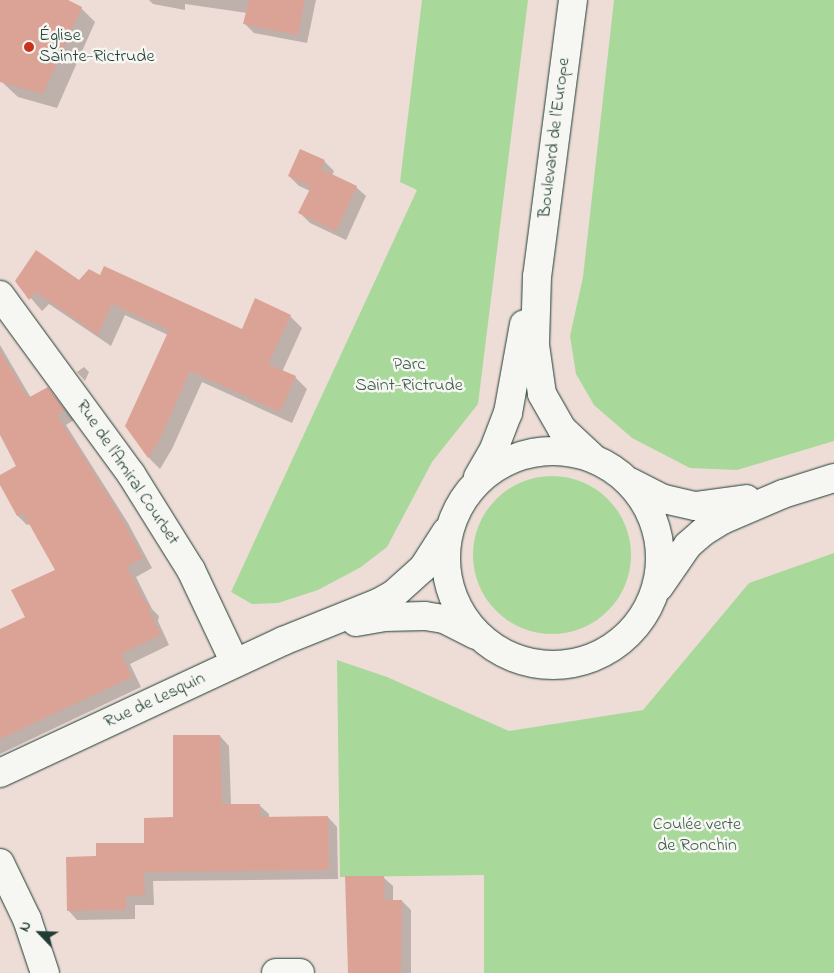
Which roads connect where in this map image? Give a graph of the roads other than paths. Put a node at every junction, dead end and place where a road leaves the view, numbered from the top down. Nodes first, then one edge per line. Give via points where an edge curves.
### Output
1 (573, 0) edge
2 (537, 276) junction
3 (0, 295) edge
4 (597, 461) junction
5 (621, 476) junction
6 (834, 478) edge
7 (467, 494) junction
8 (783, 494) junction
9 (452, 520) junction
10 (652, 599) junction
11 (310, 631) junction
12 (484, 641) junction
13 (235, 663) junction
14 (0, 772) edge
15 (0, 863) edge
16 (45, 973) edge
17 (276, 973) edge
18 (300, 973) edge

1 - 2 street, Boulevard de l'Europe
2 - 4 street via 535,345 542,394 562,429
2 - 7 street via 517,358 508,413 494,449
3 - 13 street, Rue de l'Amiral Courbet via 136,481 191,570
4 - 5 street
4 - 7 street via 569,452 526,454 499,465
5 - 8 street via 659,497 695,506
5 - 10 street via 641,498 654,526 659,555
6 - 8 street
7 - 9 street, Rue de Lesquin
8 - 10 street via 722,520 703,532 674,563
9 - 11 street, Rue de Lesquin via 423,568 402,588 378,603
9 - 12 street via 446,563 451,592 464,619
10 - 12 street, Rue de Lesquin via 636,626 625,637 586,660 540,664 510,656
11 - 12 street, Rue de Lesquin via 384,617 425,616 444,619
11 - 13 street, Rue de Lesquin
13 - 14 street, Rue de Lesquin
15 - 16 street via 27,919
17 - 18 street

